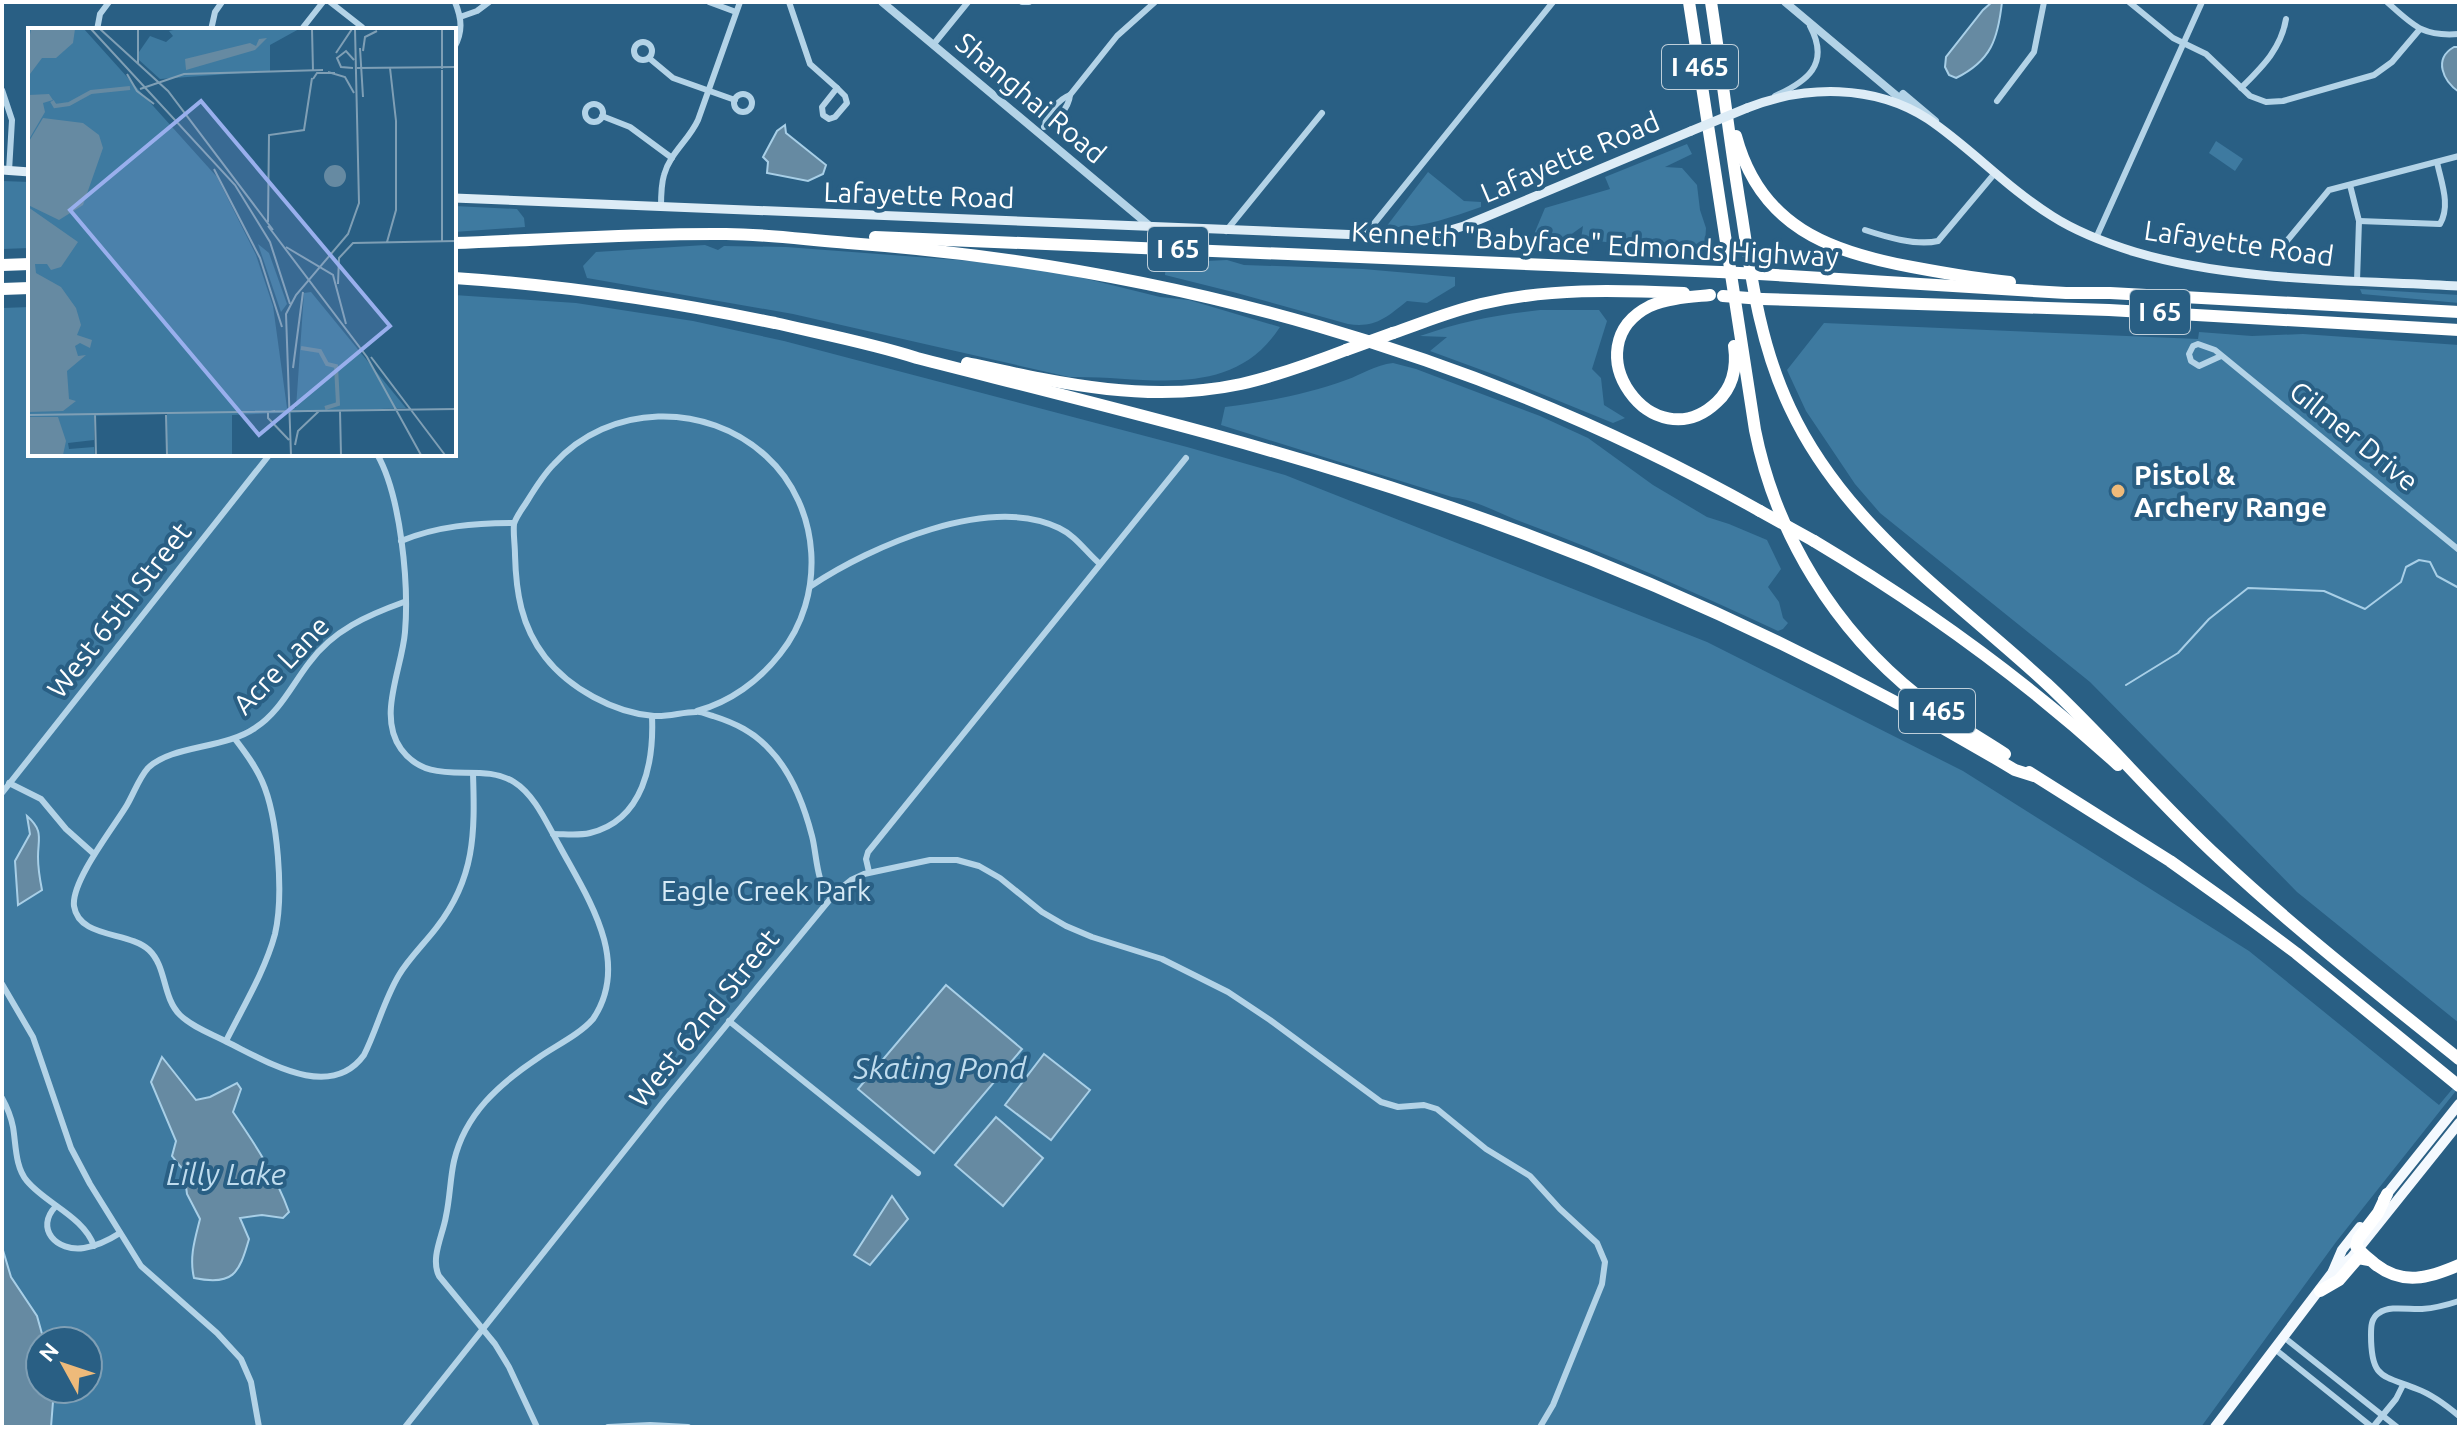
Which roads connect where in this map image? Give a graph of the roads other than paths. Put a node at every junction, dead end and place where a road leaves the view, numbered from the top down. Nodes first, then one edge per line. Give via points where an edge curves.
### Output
1 (109, 2) edge
2 (222, 2) edge
3 (323, 2) edge
4 (330, 2) edge
5 (455, 2) edge
6 (489, 2) edge
7 (709, 2) edge
8 (740, 2) edge
9 (789, 2) edge
10 (882, 2) edge
11 (968, 2) edge
12 (1022, 2) edge
13 (1029, 2) edge
14 (1155, 2) edge
15 (1553, 2) edge
16 (1689, 2) edge
17 (1711, 2) edge
18 (1785, 2) edge
19 (2044, 2) edge
20 (2129, 2) edge
21 (2202, 2) edge
22 (2387, 2) edge
23 (736, 12) junction
24 (460, 17) junction
25 (2286, 19) dead end
26 (1806, 20) junction
27 (362, 27) dead end
28 (97, 28) edge
29 (211, 28) edge
30 (303, 28) edge
31 (2420, 29) junction
32 (2459, 34) edge
33 (456, 43) edge
34 (2184, 43) junction
35 (933, 45) junction
36 (649, 58) dead end
37 (1872, 73) junction
38 (1724, 86) junction
39 (837, 88) junction
40 (2241, 88) junction
41 (2, 90) edge
42 (709, 91) junction
43 (4, 100) edge
44 (735, 100) dead end
45 (1997, 101) dead end
46 (1759, 103) junction
47 (1322, 113) dead end
48 (602, 116) dead end
49 (1925, 118) junction
50 (1042, 130) junction
51 (1710, 132) junction
52 (1946, 134) junction
53 (2459, 156) edge
54 (672, 158) junction
55 (2437, 162) junction
56 (6, 170) edge
57 (28, 172) edge
58 (1995, 173) junction
59 (2350, 185) junction
60 (456, 198) edge
61 (661, 207) junction
62 (2359, 221) junction
63 (1153, 228) junction
64 (1865, 230) dead end
65 (1226, 231) junction
66 (729, 234) junction
67 (1364, 236) junction
68 (2096, 238) junction
69 (456, 243) edge
70 (2281, 248) dead end
71 (2, 259) edge
72 (28, 262) edge
73 (28, 262) edge
74 (2, 265) edge
75 (456, 278) edge
76 (2357, 281) junction
77 (2459, 286) edge
78 (28, 288) edge
79 (2, 289) edge
80 (2110, 293) junction
81 (1716, 295) junction
82 (2459, 312) edge
83 (2459, 330) edge
84 (882, 347) junction
85 (2221, 356) junction
86 (268, 456) edge
87 (378, 456) edge
88 (1186, 458) dead end
89 (514, 523) junction
90 (401, 541) junction
91 (2459, 550) edge
92 (1100, 564) junction
93 (811, 586) junction
94 (404, 602) junction
95 (697, 711) junction
96 (652, 716) junction
97 (235, 739) junction
98 (473, 774) junction
99 (2034, 776) junction
100 (9, 783) junction
101 (2, 793) edge
102 (553, 834) junction
103 (2195, 834) junction
104 (94, 854) junction
105 (869, 872) junction
106 (831, 898) junction
107 (2, 984) edge
108 (729, 1021) junction
109 (226, 1041) junction
110 (2459, 1059) edge
111 (2459, 1086) edge
112 (2, 1098) edge
113 (2457, 1107) edge
114 (2459, 1123) edge
115 (918, 1173) dead end
116 (2387, 1194) junction
117 (56, 1206) junction
118 (120, 1233) junction
119 (94, 1246) junction
120 (2358, 1249) junction
121 (2369, 1260) junction
122 (2459, 1265) edge
123 (2332, 1273) junction
124 (2320, 1291) junction
125 (2459, 1301) edge
126 (484, 1329) junction
127 (2285, 1338) junction
128 (2276, 1350) junction
129 (2403, 1385) junction
130 (2458, 1412) edge
131 (2383, 1415) junction
132 (259, 1427) edge
133 (405, 1427) edge
134 (537, 1427) edge
135 (608, 1427) edge
136 (688, 1427) edge
137 (1540, 1427) edge
138 (2215, 1427) edge
139 (2372, 1427) edge
140 (2397, 1427) edge

1 - 28 street
2 - 29 street
3 - 30 street
4 - 27 street
5 - 24 street
6 - 24 street
7 - 23 street
8 - 23 street
9 - 39 street via 810,64
10 - 35 street, Shanghai Road
11 - 35 street
12 - 13 street
14 - 50 street via 1117,36 1069,103
15 - 67 street
16 - 51 highway, I 465
17 - 38 highway, I 465
18 - 26 street
19 - 45 street via 2034,52
20 - 34 street
21 - 34 street
22 - 31 street
23 - 42 street
24 - 33 street
25 - 40 street via 2275,52
26 - 37 street
26 - 46 street via 1816,42 1813,69 1801,83
31 - 32 street
31 - 40 street via 2392,62 2366,79 2274,102 2258,100
34 - 40 street via 2206,54
34 - 68 street
35 - 50 street, Shanghai Road
36 - 42 street via 673,78
37 - 49 street
37 - 52 street via 1929,114
38 - 80 highway via 1741,152 1757,183 1785,217 1818,240 1874,260 1933,271
38 - 103 highway, I 465 via 1761,328 1781,388 1809,446 1881,537 2050,687
39 - 39 street via 822,107 829,119 847,103
41 - 43 street
42 - 44 street
42 - 54 street via 696,125
43 - 56 street via 12,120
46 - 49 main road, Lafayette Road via 1809,92 1848,92 1891,102
46 - 67 main road, Lafayette Road, bridge via 1461,227 1415,237
47 - 65 street
48 - 54 street via 630,127
49 - 52 main road, Lafayette Road
50 - 63 street, Shanghai Road
51 - 81 highway via 1734,372 1723,396 1702,413 1676,418 1651,412 1632,398 1620,377 1617,359 1624,332 1651,306
51 - 99 highway, I 465 via 1755,430 1771,491 1792,541 1826,598 1882,665 1947,718
52 - 58 main road, Lafayette Road
53 - 55 street
54 - 61 street via 662,182
55 - 59 street
55 - 62 street via 2445,198 2441,223
56 - 57 main road
58 - 64 street via 1938,241
58 - 68 main road, Lafayette Road via 2050,215
59 - 62 street
59 - 70 street via 2326,192
60 - 61 main road, Lafayette Road
61 - 63 main road, Lafayette Road
62 - 76 street
63 - 65 main road, Lafayette Road
65 - 67 main road, Lafayette Road
66 - 69 highway, I 65
66 - 80 highway, Kenneth "Babyface" Edmonds Highway / I 65, bridge via 928,238
66 - 103 highway, bridge via 907,247 1177,289 1403,352 1535,402 1760,511 1909,600 2024,683
68 - 76 main road, Lafayette Road via 2164,260
71 - 72 highway
73 - 74 highway
75 - 84 highway, I 65 via 646,298
76 - 77 main road, Lafayette Road
78 - 79 highway
80 - 82 highway, Kenneth "Babyface" Edmonds Highway / I 65
81 - 83 highway, Kenneth "Babyface" Edmonds Highway / I 65, bridge
81 - 84 highway, Kenneth "Babyface" Edmonds Highway / I 65, bridge via 1598,290 1479,304 1275,376 1194,391 1078,386
84 - 99 highway via 1328,467 1514,530 1735,622
85 - 85 street via 2204,345 2189,352 2199,366
85 - 91 street, Gilmer Drive
86 - 100 street, West 65th Street
87 - 90 street via 392,491
88 - 92 street
89 - 90 street via 427,530
89 - 93 street via 546,473 585,438 638,417 685,417 743,440 778,469 807,530
89 - 96 street via 519,603 544,656 601,700
90 - 94 street
92 - 93 street via 1053,526 1014,518 979,519 900,540
92 - 105 street via 868,852
93 - 95 street via 799,626 774,662 735,695
94 - 97 street, Acre Lane via 342,631 309,661 269,718
94 - 98 street via 393,733 402,750 421,766
95 - 96 street
95 - 106 street via 747,730 781,763 803,808 823,887
96 - 102 street via 647,774 628,811 597,831
97 - 104 street, Acre Lane via 156,762
97 - 109 street via 256,768 269,801 279,902 272,942
98 - 102 street via 519,785
98 - 109 street via 473,847 460,889 447,914 400,972 359,1062 337,1075 305,1075
99 - 111 highway, I 465 via 2235,908
100 - 101 street, West 65th Street
100 - 104 street via 41,799
102 - 126 street via 600,923 607,986 589,1024 492,1093 458,1147 435,1267
103 - 110 highway, I 465
104 - 109 street, Acre Lane via 74,897 77,916 93,929 146,948 157,960 177,1012
105 - 106 street, West 62nd Street
105 - 137 street via 932,859 979,866 1066,926 1213,983 1379,1100 1437,1109 1530,1176 1592,1236 1605,1262 1602,1284
106 - 108 street, West 62nd Street
107 - 118 street via 39,1050 74,1155
108 - 115 street
108 - 126 street, West 62nd Street
112 - 117 street via 22,1174
113 - 116 main road
114 - 120 main road
116 - 120 highway via 2358,1239
116 - 123 main road via 2342,1250
117 - 119 street via 84,1229
117 - 119 street via 46,1221 51,1236 70,1248
118 - 119 street
118 - 132 street via 147,1272 240,1357 250,1377
120 - 121 highway
120 - 123 main road
121 - 122 highway via 2393,1275 2414,1279
121 - 124 highway via 2358,1258 2339,1280
123 - 124 main road
124 - 127 main road
125 - 129 street via 2394,1309 2374,1319 2372,1359 2379,1374
126 - 133 street, West 62nd Street
126 - 134 street
127 - 128 main road
127 - 131 street
128 - 138 main road
128 - 139 street
129 - 130 street
129 - 131 street
131 - 139 street
131 - 140 street
135 - 136 street

